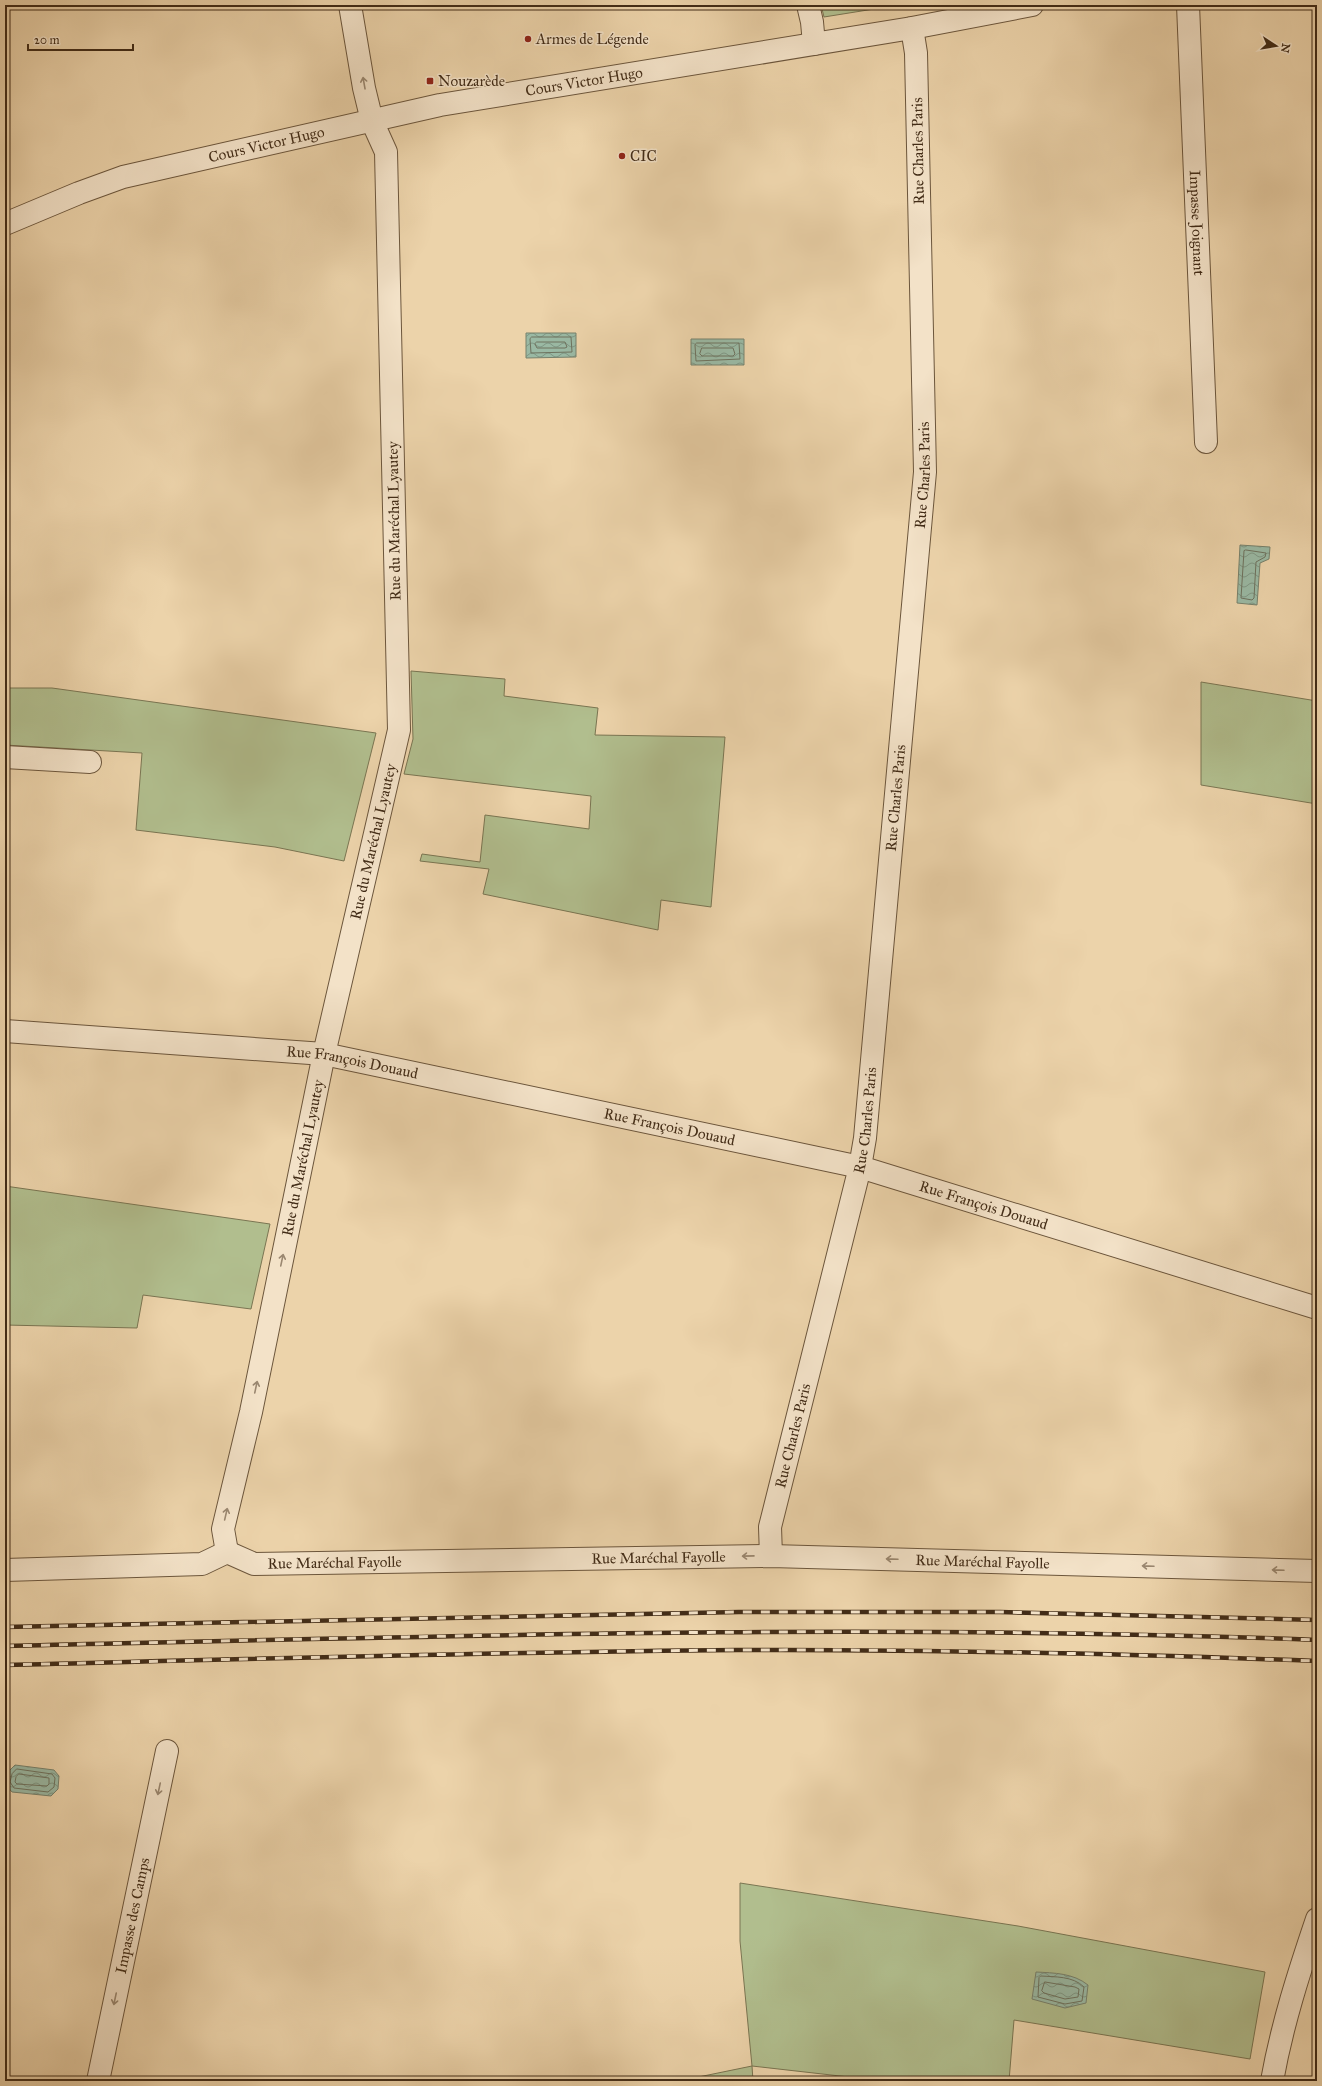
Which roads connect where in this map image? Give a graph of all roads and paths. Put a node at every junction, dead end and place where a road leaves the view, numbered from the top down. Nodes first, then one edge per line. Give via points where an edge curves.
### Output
1 (350, 5) edge
2 (808, 5) edge
3 (1032, 5) edge
4 (1188, 5) edge
5 (912, 28) junction
6 (814, 44) junction
7 (372, 121) junction
8 (5, 224) edge
9 (1206, 442) dead end
10 (5, 757) edge
11 (90, 762) dead end
12 (5, 1031) edge
13 (324, 1054) junction
14 (860, 1167) junction
15 (1317, 1308) edge
16 (228, 1552) junction
17 (771, 1556) junction
18 (5, 1570) edge
19 (1317, 1571) edge
20 (167, 1751) dead end
21 (1317, 1919) edge
22 (98, 2081) edge
23 (1272, 2081) edge

7 -> 1 street, Rue du Maréchal Lyautey
2 - 6 street
3 - 5 street, Cours Victor Hugo
4 - 9 street, Impasse Joignant
5 - 6 street, Cours Victor Hugo
5 - 14 street, Rue Charles Paris via 916,53 925,472 865,1138
6 - 7 street, Cours Victor Hugo via 440,105
7 - 8 street, Cours Victor Hugo via 123,177
7 - 13 street, Rue du Maréchal Lyautey via 386,152 399,730
10 - 11 street
12 - 13 street, Rue François Douaud
13 - 14 street, Rue François Douaud
16 -> 13 street, Rue du Maréchal Lyautey via 223,1528 251,1412
14 - 15 street, Rue François Douaud
14 - 17 street, Rue Charles Paris via 770,1527
17 -> 16 street, Rue Maréchal Fayolle via 254,1564
16 - 18 street via 202,1564
19 -> 17 street, Rue Maréchal Fayolle
20 -> 22 street, Impasse des Camps
21 - 23 street via 1277,2049

